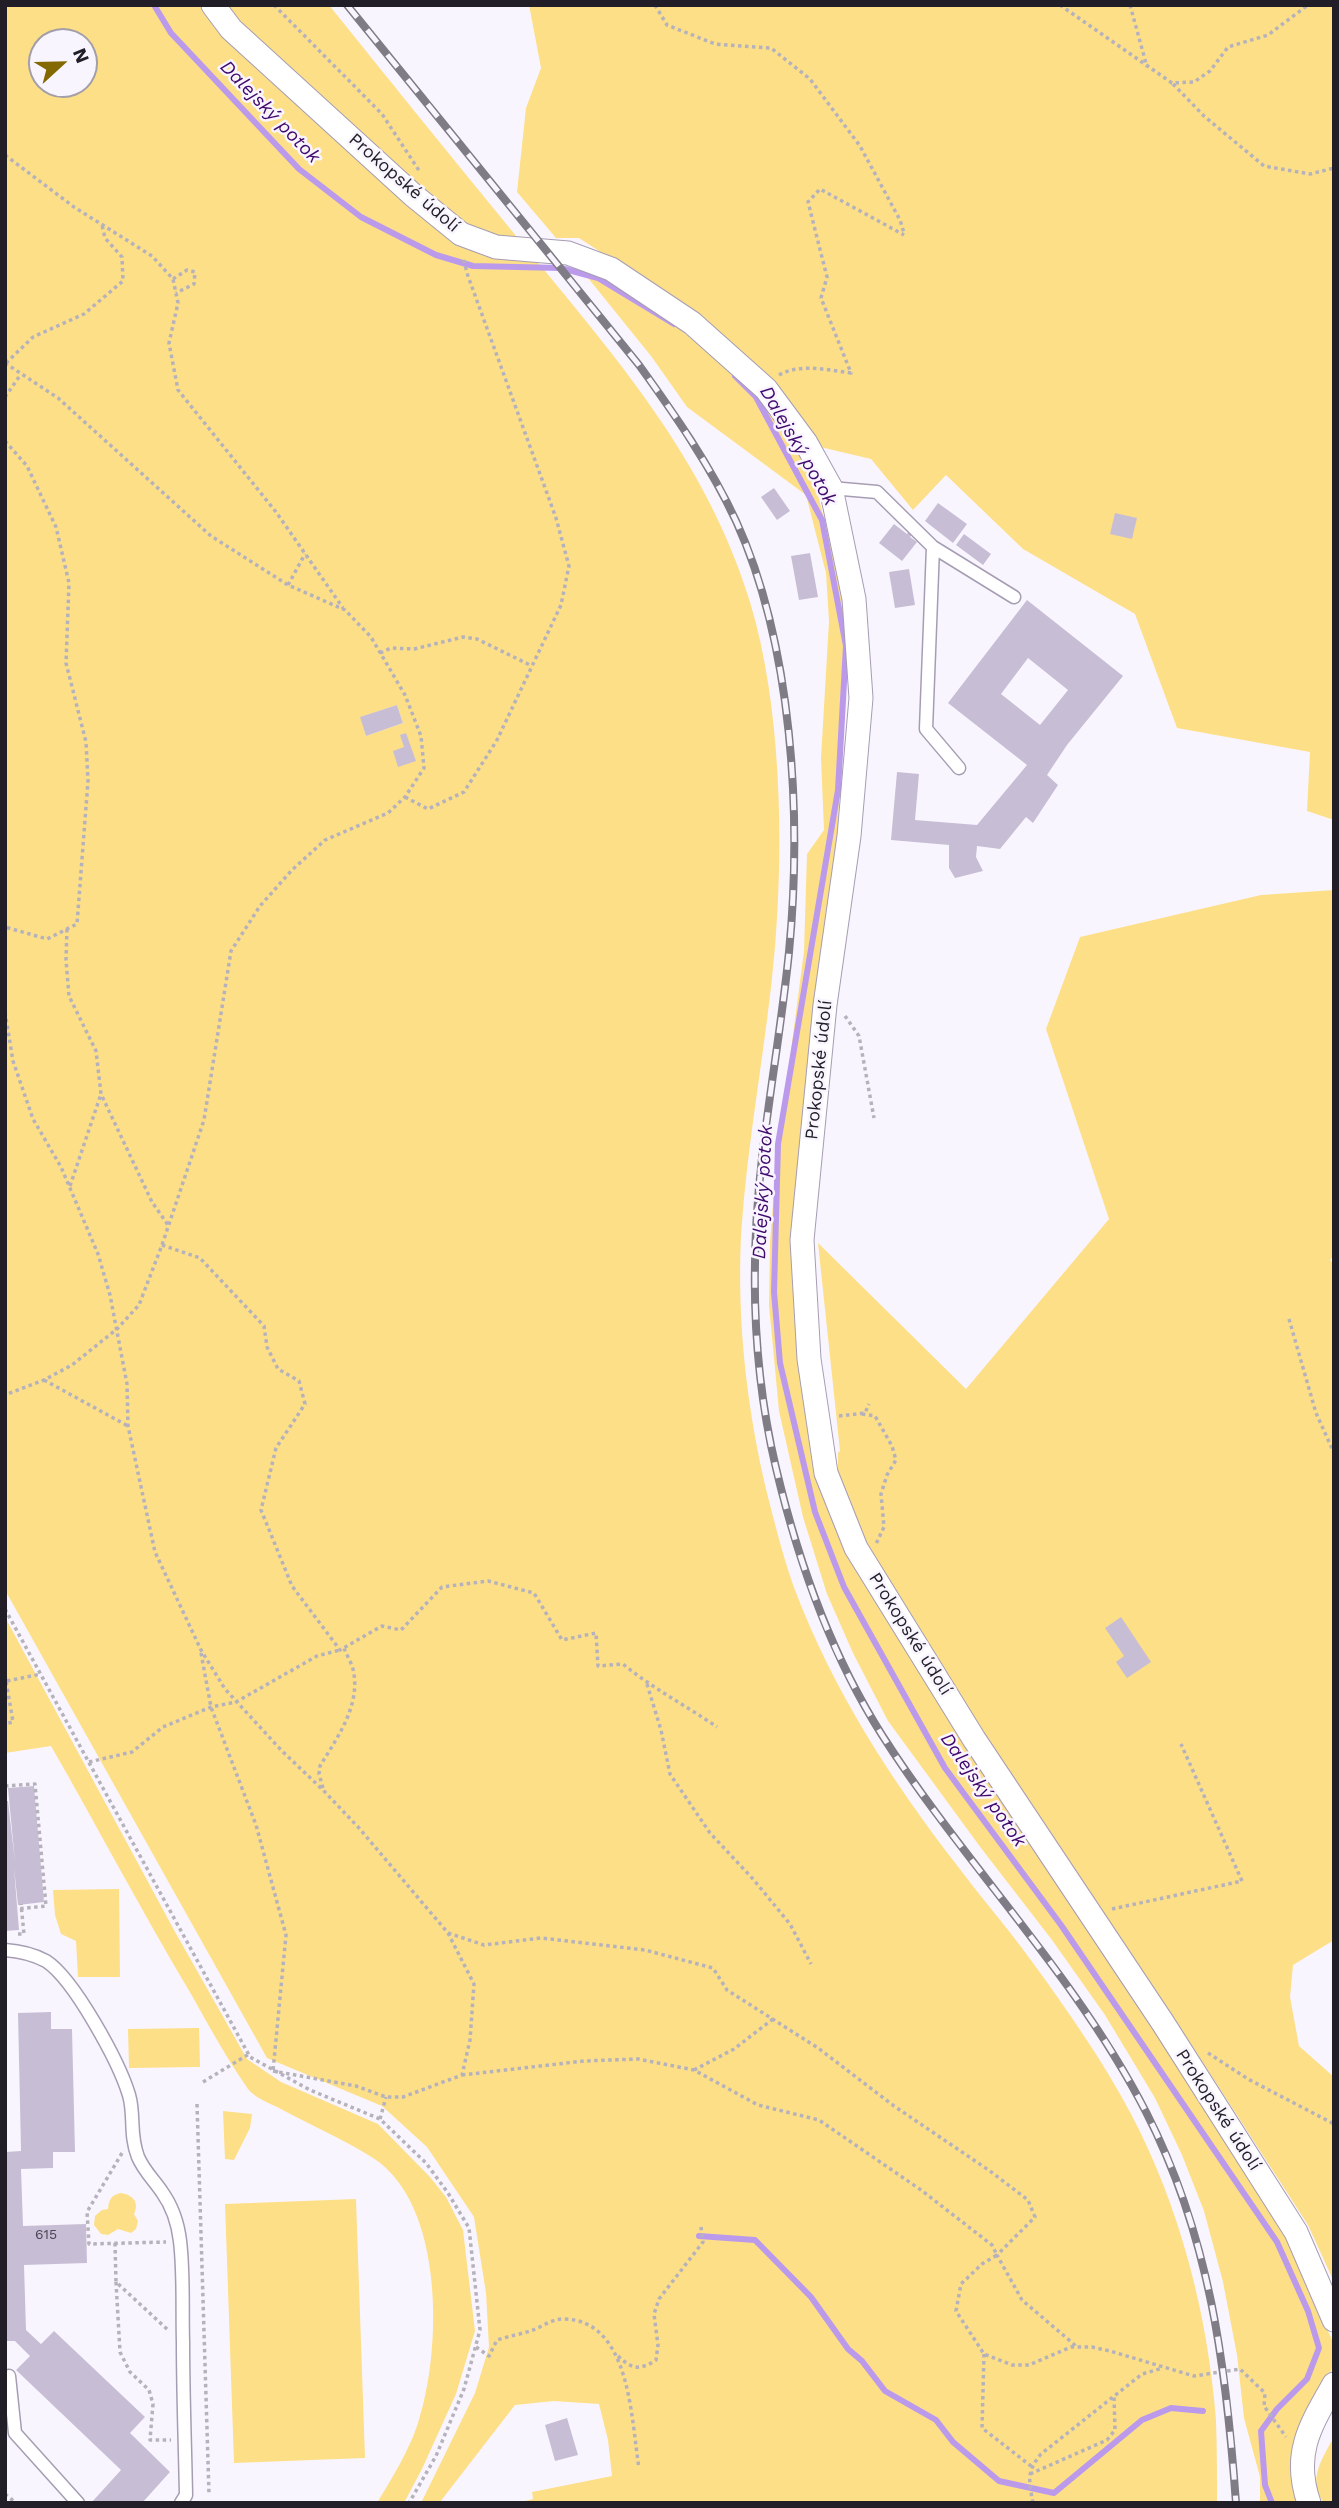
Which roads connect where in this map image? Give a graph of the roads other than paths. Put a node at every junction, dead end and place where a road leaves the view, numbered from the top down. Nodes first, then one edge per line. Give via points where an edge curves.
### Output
1 (212, 5) edge
2 (831, 488) junction
3 (933, 547) junction
4 (1014, 597) dead end
5 (959, 768) dead end
6 (5, 1950) edge
7 (1334, 2320) edge
8 (9, 2376) dead end
9 (1334, 2384) edge
10 (78, 2503) edge
11 (181, 2503) edge
12 (1309, 2503) edge

1 - 2 street, Prokopské údolí via 231,29 461,234 496,247 568,253 611,269 692,323 766,389 806,443
2 - 3 lane via 877,492
2 - 7 street, Prokopské údolí via 854,599 861,698 802,1240 809,1359 826,1472 856,1548 974,1739 1296,2232
3 - 4 lane
3 - 5 lane via 926,729
6 - 11 lane via 45,1961 77,1997 123,2077 130,2099 131,2134 149,2177 172,2209 178,2230 183,2343 186,2495
8 - 10 lane via 15,2433
9 - 12 street via 1307,2432 1294,2439

